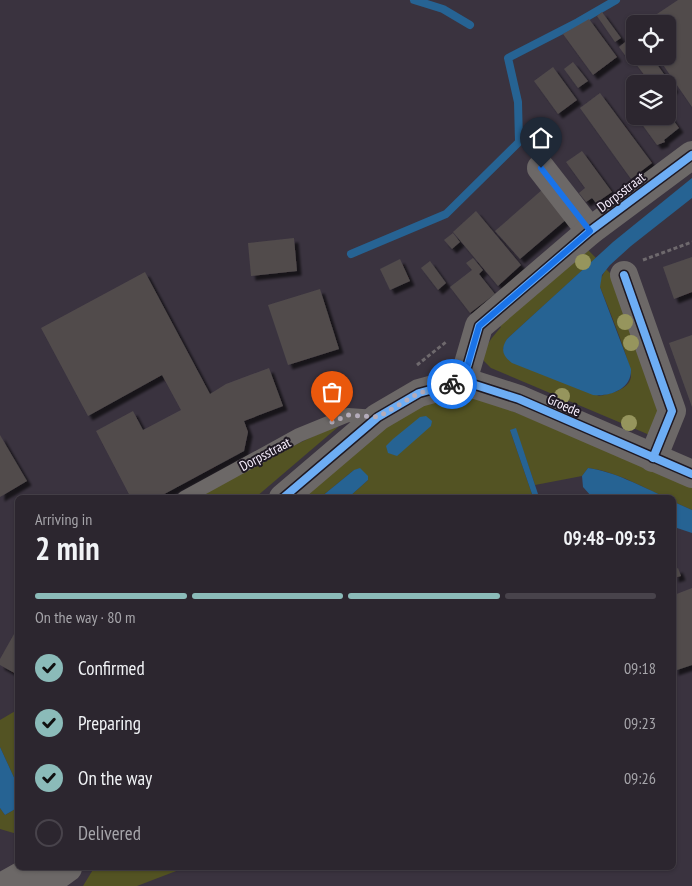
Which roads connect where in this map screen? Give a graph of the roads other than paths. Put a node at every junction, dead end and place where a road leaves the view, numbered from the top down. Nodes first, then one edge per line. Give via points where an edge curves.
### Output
1 (692, 155) edge
2 (541, 168) dead end
3 (590, 231) junction
4 (632, 268) road end
5 (463, 381) junction
6 (378, 417) junction
7 (653, 458) junction
8 (692, 474) edge
9 (189, 495) edge
10 (287, 495) edge
11 (31, 870) edge
12 (65, 870) edge
13 (3, 886) edge
14 (44, 886) edge

1 - 3 street, Dorpsstraat
2 - 3 street
3 - 5 street, Dorpsstraat via 479,326
4 - 7 street via 672,411
5 - 6 street via 419,393
5 - 7 street, Groede via 519,399
6 - 9 lane, Dorpsstraat via 348,415 299,435
6 - 10 street
7 - 8 street, Groede
11 - 13 street
12 - 14 street

